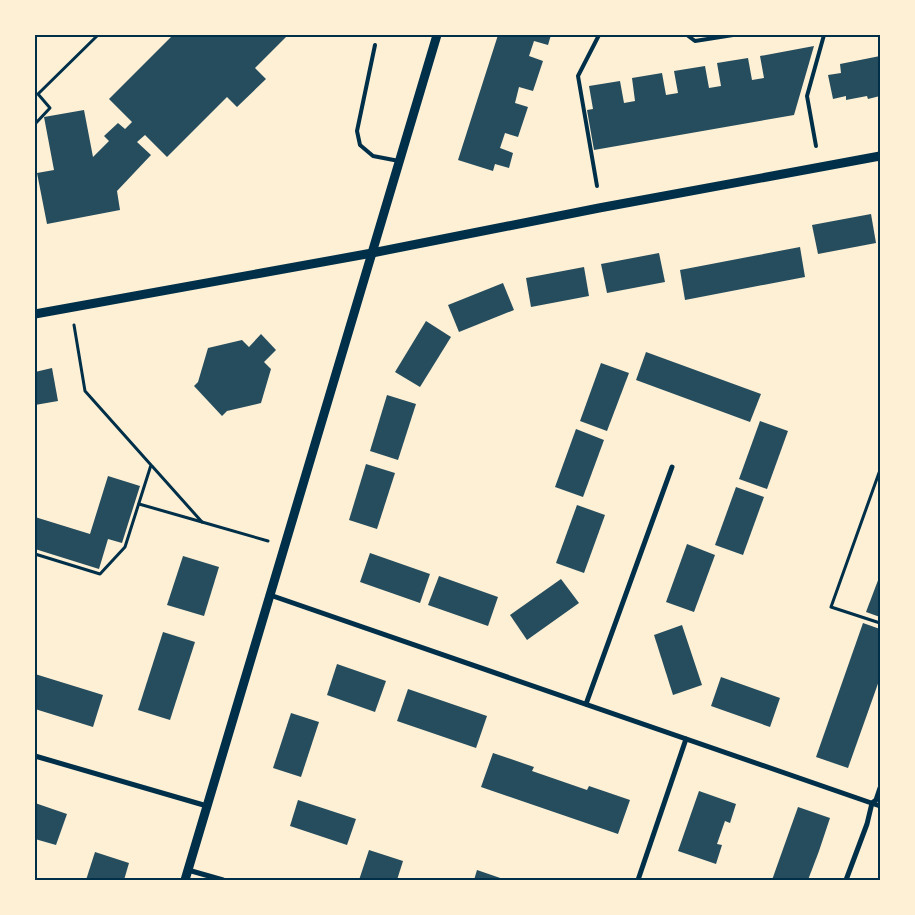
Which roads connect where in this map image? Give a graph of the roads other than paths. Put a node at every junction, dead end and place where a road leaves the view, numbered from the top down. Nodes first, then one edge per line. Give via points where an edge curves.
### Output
1 (437, 35) edge
2 (599, 35) edge
3 (687, 35) edge
4 (733, 35) edge
5 (824, 35) edge
6 (375, 44) dead end
7 (816, 146) dead end
8 (880, 156) edge
9 (399, 161) junction
10 (597, 186) dead end
11 (372, 253) junction
12 (35, 314) edge
13 (672, 467) dead end
14 (270, 595) junction
15 (586, 704) junction
16 (686, 739) junction
17 (35, 756) edge
18 (880, 788) edge
19 (872, 803) junction
20 (207, 806) junction
21 (880, 806) edge
22 (188, 870) junction
23 (186, 880) edge
24 (223, 880) edge
25 (638, 880) edge
26 (846, 880) edge

1 - 9 street
2 - 10 lane via 578,76
3 - 4 lane via 695,41
5 - 7 lane via 807,96
6 - 9 lane via 357,131 360,145 373,156
8 - 11 street
9 - 11 street
11 - 12 street
11 - 14 street
13 - 15 street
14 - 15 street
14 - 20 street
15 - 16 street
16 - 19 street
16 - 25 street
17 - 20 street
18 - 19 street
19 - 21 street
19 - 26 street
20 - 22 street
22 - 23 street
22 - 24 street

